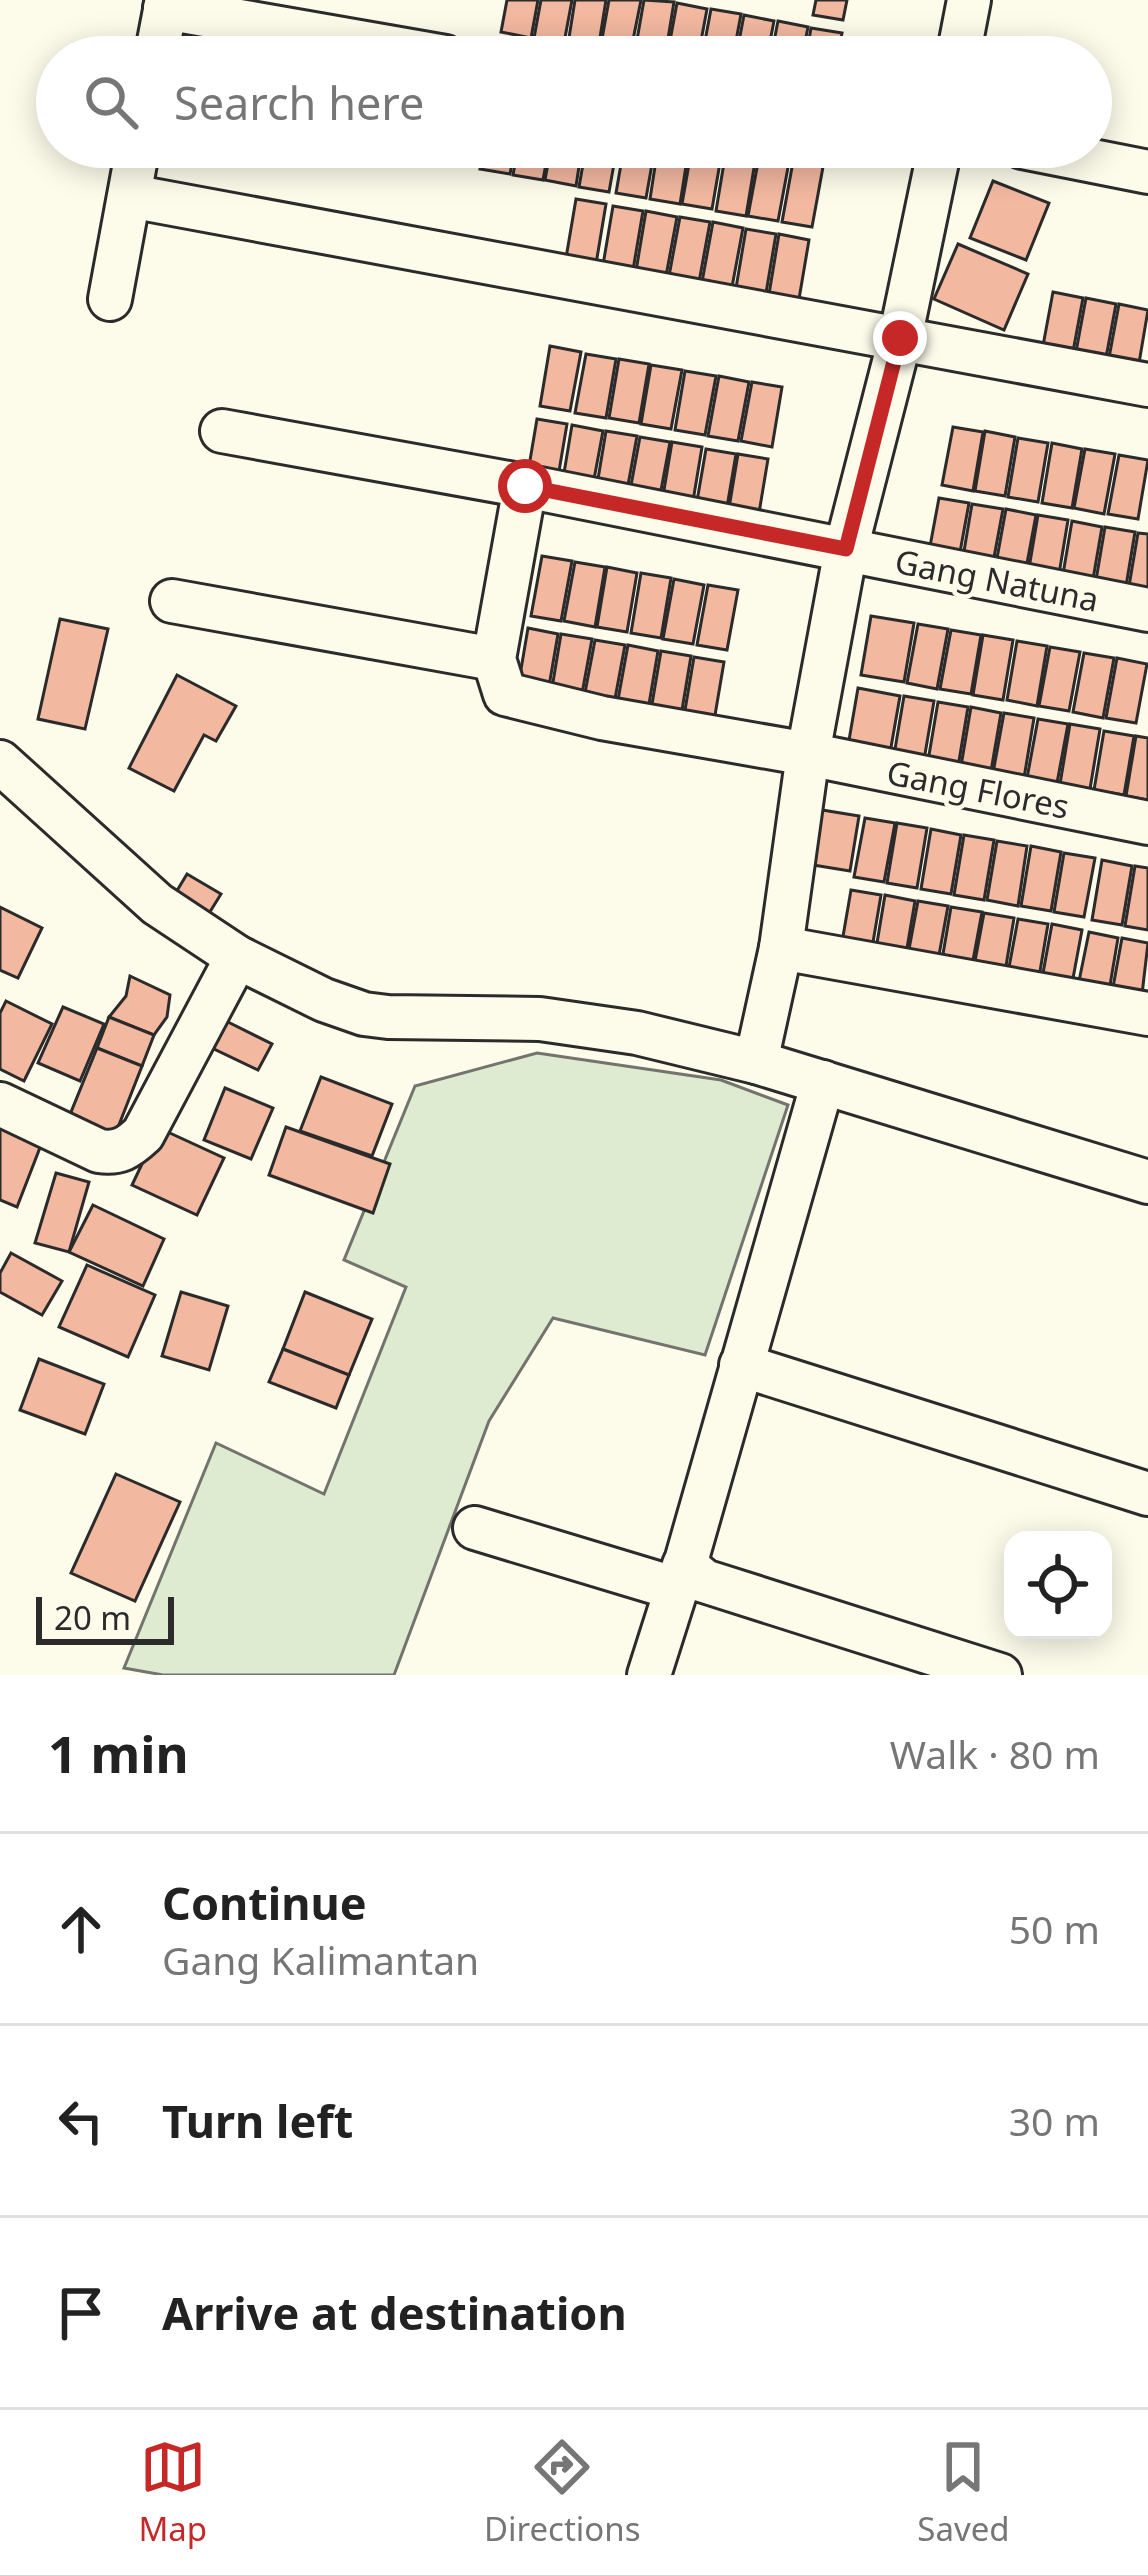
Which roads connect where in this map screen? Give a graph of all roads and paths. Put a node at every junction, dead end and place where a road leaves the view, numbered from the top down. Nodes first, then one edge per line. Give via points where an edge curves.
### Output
1 (969, 0) edge
2 (166, 4) edge
3 (160, 36) edge
4 (335, 36) edge
5 (962, 36) edge
6 (1112, 165) edge
7 (135, 168) edge
8 (936, 168) edge
9 (1148, 172) edge
10 (130, 196) junction
11 (110, 298) dead end
12 (900, 338) junction
13 (1148, 385) edge
14 (222, 431) dead end
15 (525, 486) junction
16 (846, 549) junction
17 (172, 601) dead end
18 (1148, 610) edge
19 (494, 659) junction
20 (808, 754) junction
21 (0, 762) edge
22 (1148, 824) edge
23 (781, 948) junction
24 (237, 957) junction
25 (1148, 1014) edge
26 (756, 1062) junction
27 (823, 1082) junction
28 (0, 1104) edge
29 (1148, 1182) edge
30 (741, 1365) junction
31 (1148, 1494) edge
32 (475, 1528) dead end
33 (682, 1574) junction
34 (649, 1675) edge
35 (1000, 1675) edge

1 - 5 street
2 - 3 street
2 - 4 street
6 - 9 street
7 - 10 street
8 - 12 street
10 - 11 street
10 - 12 street
12 - 13 street
12 - 16 street
14 - 15 street, Gang Natuna
15 - 16 street, Gang Natuna
15 - 19 street
16 - 18 street, Gang Natuna
16 - 20 street
17 - 19 street
19 - 20 street, Gang Flores via 506,694
20 - 22 street, Gang Flores
20 - 23 street
21 - 24 street via 157,904
23 - 25 street
23 - 26 street
24 - 26 street via 364,1014 540,1018
24 - 28 street via 130,1146 99,1151
26 - 27 street
27 - 29 street
27 - 30 street
30 - 31 street
30 - 33 street
32 - 33 street
33 - 34 street
33 - 35 street

